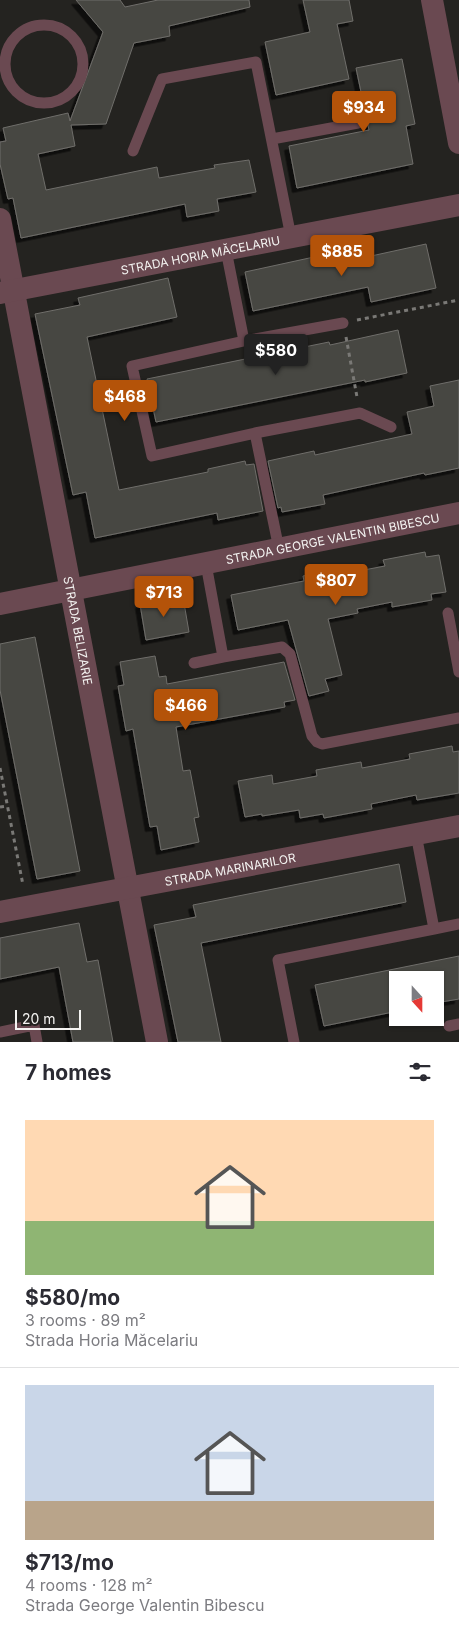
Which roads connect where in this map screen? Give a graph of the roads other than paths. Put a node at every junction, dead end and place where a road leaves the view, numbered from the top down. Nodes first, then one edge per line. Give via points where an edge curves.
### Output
1 (432, 0) edge
2 (2, 62) edge
3 (358, 123) dead end
4 (272, 139) junction
5 (459, 144) edge
6 (133, 151) dead end
7 (459, 205) edge
8 (0, 219) edge
9 (291, 237) junction
10 (226, 250) junction
11 (7, 292) edge
12 (343, 323) road end
13 (244, 341) junction
14 (390, 427) dead end
15 (255, 433) junction
16 (459, 514) edge
17 (279, 549) junction
18 (206, 564) junction
19 (70, 590) junction
20 (0, 604) edge
21 (448, 614) dead end
22 (224, 657) junction
23 (194, 663) dead end
24 (459, 672) edge
25 (459, 718) edge
26 (459, 826) edge
27 (416, 834) junction
28 (127, 888) junction
29 (0, 912) edge
30 (459, 924) edge
31 (434, 929) junction
32 (0, 1032) edge
33 (37, 1042) edge
34 (156, 1042) edge
35 (294, 1042) edge

1 - 5 street
2 - 2 lane via 10,85 19,95 44,103 68,95 77,85 83,60 80,47 63,29 38,25 15,37
3 - 4 lane
4 - 6 lane via 256,62 162,79
4 - 9 lane
7 - 9 street, STRADA HORIA MĂCELARIU
8 - 11 street, STRADA BELIZARIE
9 - 10 street, STRADA HORIA MĂCELARIU
10 - 11 street, STRADA HORIA MĂCELARIU
10 - 13 lane
11 - 19 street, STRADA BELIZARIE
12 - 13 lane
13 - 15 lane via 132,366 152,456
14 - 15 lane via 360,413
15 - 17 lane
16 - 17 street, STRADA GEORGE VALENTIN BIBESCU
17 - 18 street, STRADA GEORGE VALENTIN BIBESCU
18 - 19 street, STRADA GEORGE VALENTIN BIBESCU
18 - 22 lane
19 - 20 street, STRADA GEORGE VALENTIN BIBESCU
19 - 28 street, STRADA BELIZARIE
21 - 24 lane
22 - 23 lane
22 - 25 lane via 282,647 287,650 312,736 322,744
26 - 27 street, STRADA MARINARILOR
27 - 28 street, STRADA MARINARILOR
27 - 31 lane
28 - 29 street, STRADA MARINARILOR
28 - 34 street, STRADA BELIZARIE
30 - 31 lane
31 - 35 lane via 278,960
32 - 33 lane via 34,1025

